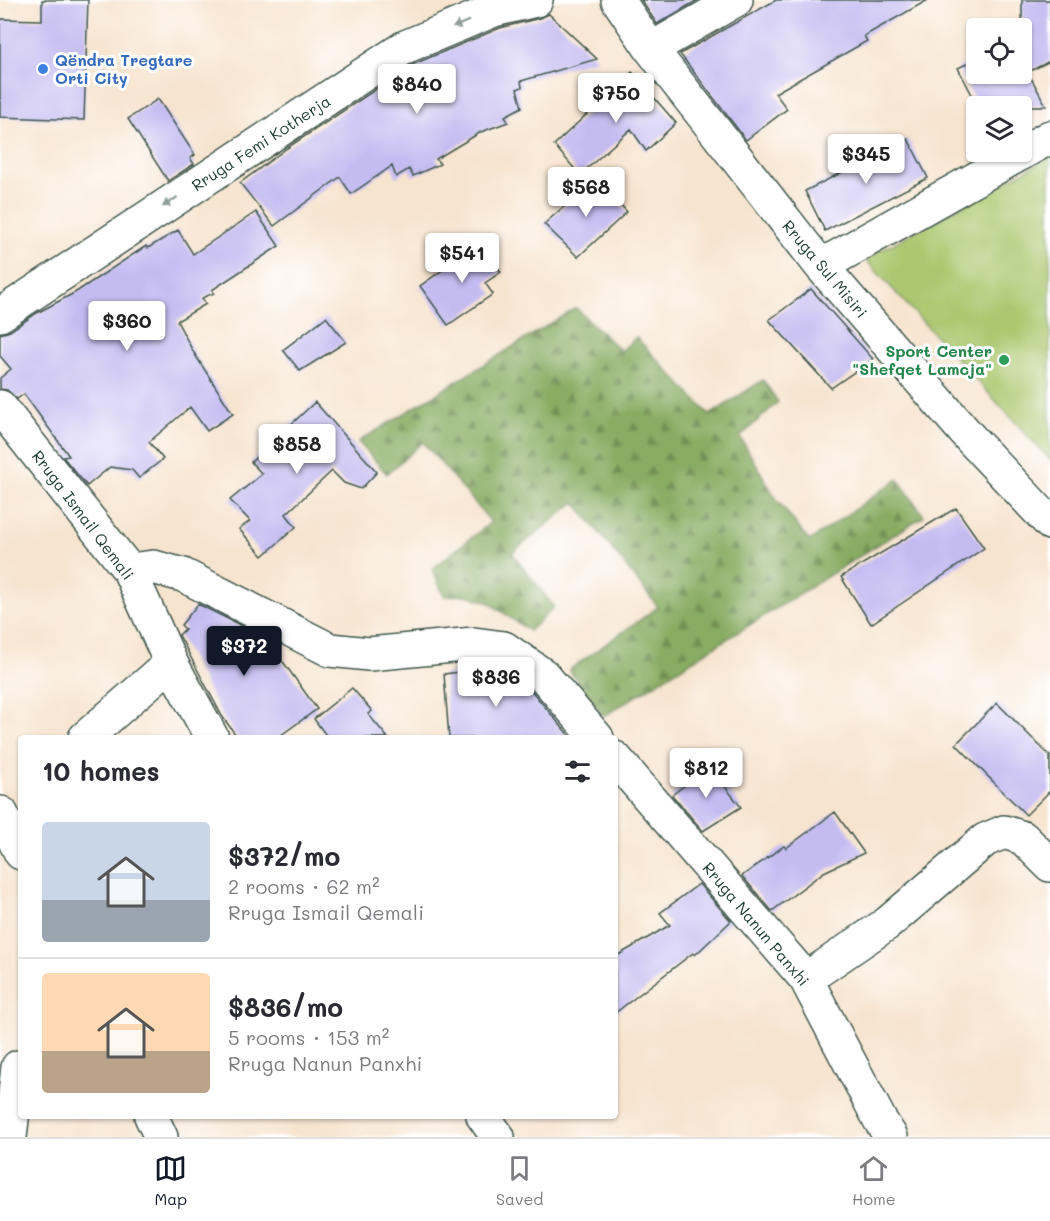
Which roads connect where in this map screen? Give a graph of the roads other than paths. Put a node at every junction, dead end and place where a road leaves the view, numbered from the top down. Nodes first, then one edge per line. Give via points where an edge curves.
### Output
1 (536, 0) edge
2 (618, 0) edge
3 (735, 0) edge
4 (651, 49) junction
5 (1050, 137) edge
6 (820, 266) junction
7 (0, 315) edge
8 (0, 407) edge
9 (1050, 523) edge
10 (129, 570) junction
11 (171, 663) junction
12 (88, 735) edge
13 (210, 735) edge
14 (594, 735) edge
15 (618, 761) edge
16 (7, 807) edge
17 (18, 843) edge
18 (1050, 864) edge
19 (806, 979) junction
20 (18, 1067) dead end
21 (152, 1119) edge
22 (485, 1119) edge
23 (10, 1137) edge
24 (161, 1137) edge
25 (498, 1137) edge
26 (891, 1137) edge

1 -> 7 street, Rruga Femi Kotherja via 494,10 405,47
2 - 4 street, Rruga Sul Misiri
3 - 4 street
4 - 6 street, Rruga Sul Misiri
5 - 6 street
6 - 9 street, Rruga Sul Misiri via 971,440
8 - 10 street, Rruga Ismail Qemali
10 - 11 street, Rruga Ismail Qemali
10 - 14 street via 153,567 183,575 330,650 369,654 474,644 504,648 543,675
11 - 12 street
11 - 13 street, Rruga Ismail Qemali
15 - 19 street, Rruga Nanun Panxhi
16 - 17 street
18 - 19 street via 1023,838 1004,832 985,840 888,923
19 - 26 street, Rruga Nanun Panxhi
20 - 23 street
21 - 24 street
22 - 25 street

